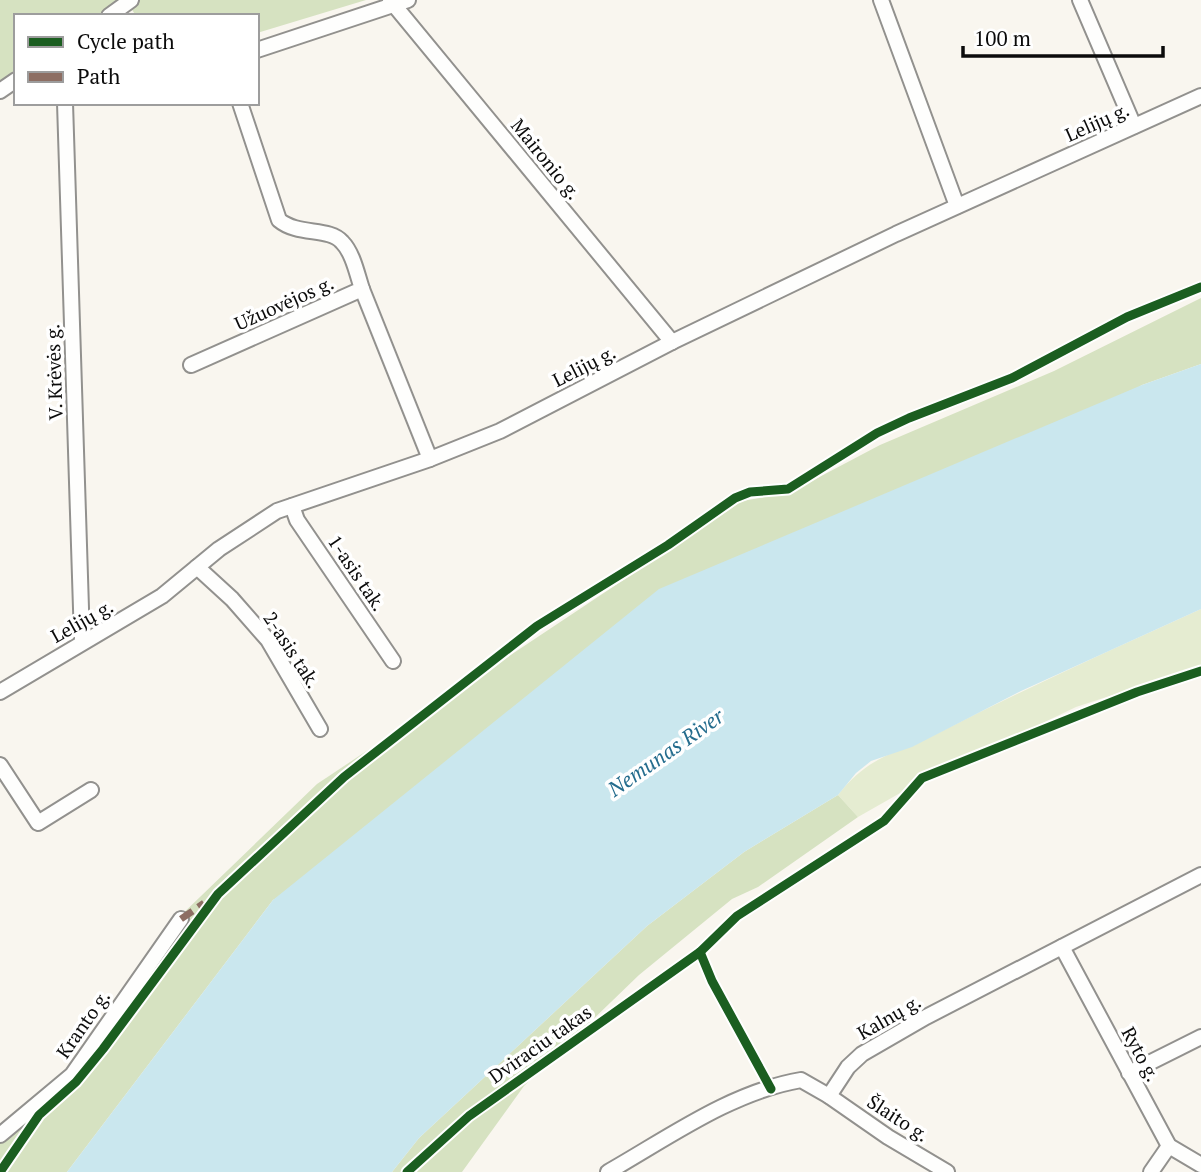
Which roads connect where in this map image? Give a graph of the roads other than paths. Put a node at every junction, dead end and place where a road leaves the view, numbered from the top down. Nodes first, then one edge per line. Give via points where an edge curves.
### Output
1 (131, 0) edge
2 (881, 0) edge
3 (1080, 0) edge
4 (397, 2) edge
5 (112, 14) edge
6 (259, 49) edge
7 (1201, 96) edge
8 (65, 105) edge
9 (241, 105) edge
10 (1134, 126) junction
11 (957, 206) junction
12 (362, 289) junction
13 (672, 342) junction
14 (191, 365) dead end
15 (430, 459) junction
16 (292, 506) junction
17 (197, 567) junction
18 (82, 640) junction
19 (393, 661) dead end
20 (0, 692) edge
21 (320, 729) dead end
22 (0, 765) edge
23 (91, 790) dead end
24 (1201, 875) edge
25 (181, 919) dead end
26 (1062, 947) junction
27 (1201, 1037) edge
28 (1129, 1073) junction
29 (828, 1096) junction
30 (0, 1135) edge
31 (1169, 1146) junction
32 (1201, 1165) edge
33 (608, 1172) edge
34 (947, 1172) edge
35 (1152, 1172) edge

1 - 5 street
2 - 11 street
3 - 10 street
4 - 6 street
4 - 13 street, Maironio g.
7 - 10 street, Lelijų g.
8 - 18 street, V. Krėvės g.
9 - 12 street, Užuovėjos g. via 279,219 296,230 335,236 344,243
10 - 11 street, Lelijų g.
11 - 13 street, Lelijų g.
12 - 14 street, Užuovėjos g.
12 - 15 street
13 - 15 street, Lelijų g. via 500,431
15 - 16 street, Lelijų g.
16 - 17 street, Lelijų g.
16 - 19 street, 1-asis tak.
17 - 18 street, Lelijų g. via 162,596
17 - 21 street, 2-asis tak. via 268,640
18 - 20 street, Lelijų g.
22 - 23 street via 38,823
24 - 26 street, Kalnų g.
25 - 30 street, Kranto g. via 72,1075
26 - 28 street, Ryto g.
26 - 29 street, Kalnų g. via 862,1054
27 - 28 street
28 - 31 street, Ryto g.
29 - 33 street via 800,1080 771,1089 720,1109
29 - 34 street, Šlaito g.
31 - 32 street
31 - 35 street

